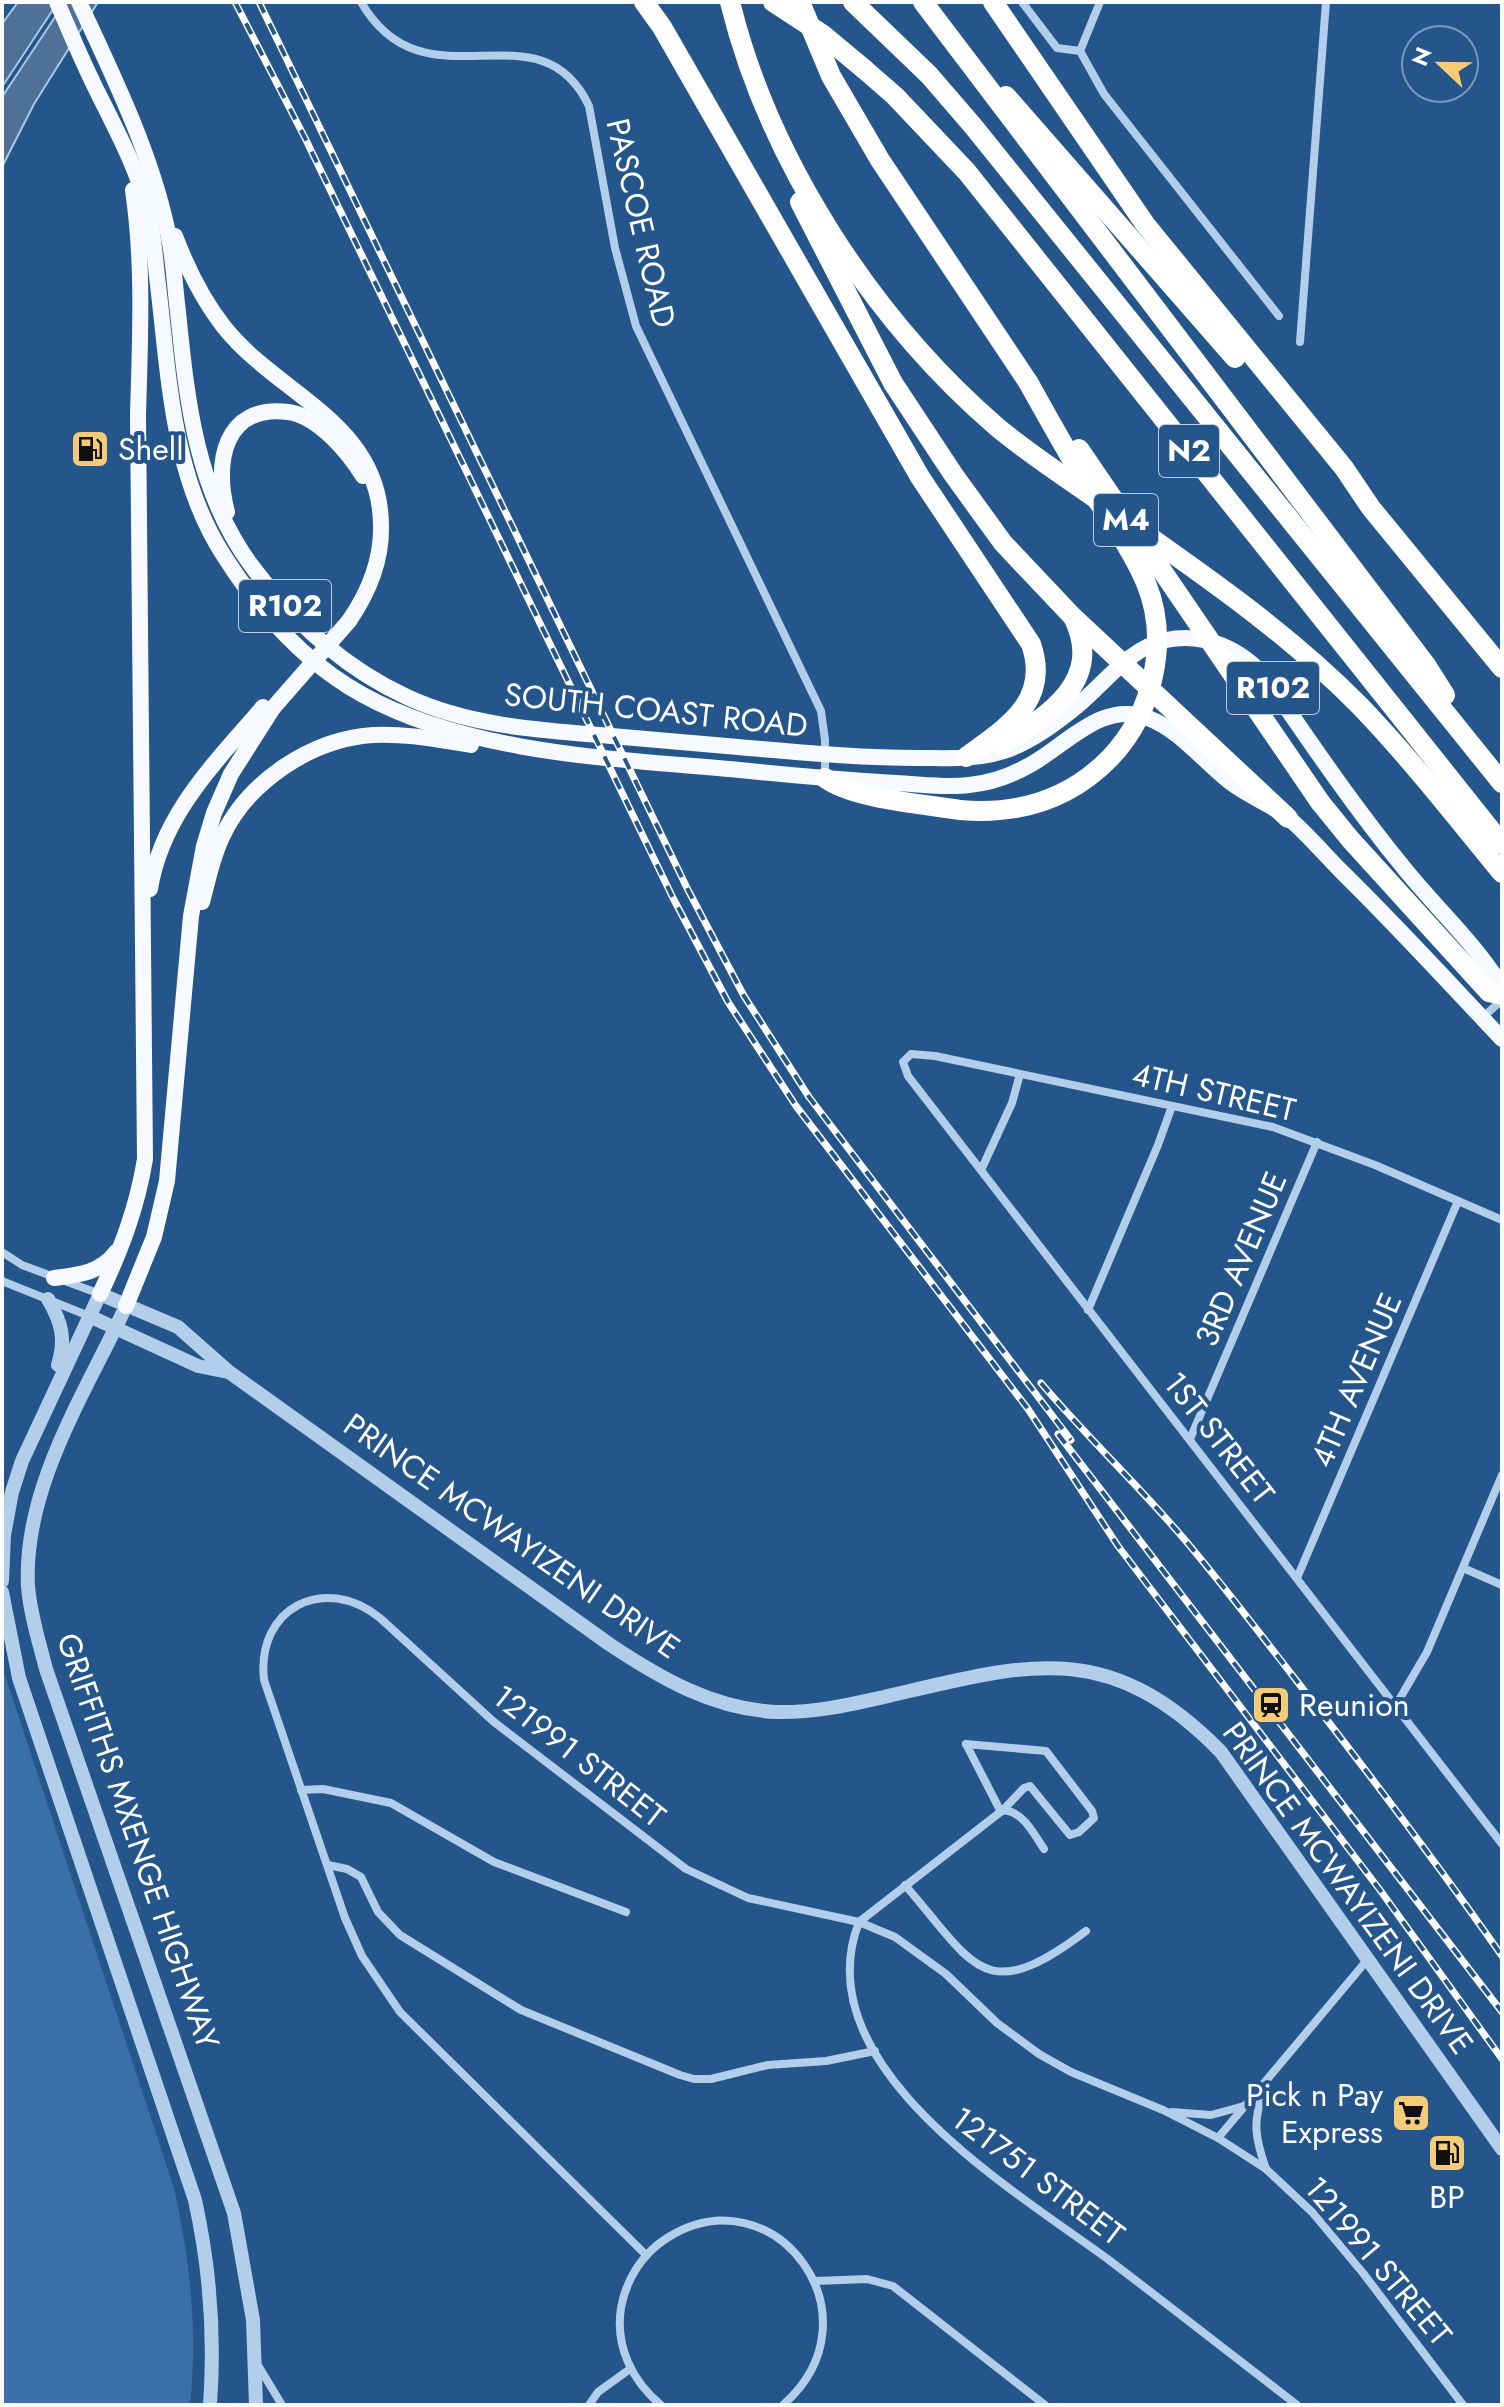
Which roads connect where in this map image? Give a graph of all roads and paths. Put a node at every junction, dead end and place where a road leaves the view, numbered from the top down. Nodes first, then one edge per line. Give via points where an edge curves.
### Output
1 (57, 2) edge
2 (79, 2) edge
3 (361, 2) edge
4 (644, 2) edge
5 (730, 2) edge
6 (773, 2) edge
7 (800, 2) edge
8 (853, 2) edge
9 (923, 2) edge
10 (993, 2) edge
11 (1022, 2) edge
12 (1100, 2) edge
13 (1326, 2) edge
14 (1080, 51) junction
15 (977, 76) junction
16 (102, 102) junction
17 (779, 142) junction
18 (151, 166) junction
19 (1279, 316) dead end
20 (1300, 342) dead end
21 (855, 360) junction
22 (1028, 382) junction
23 (1371, 508) junction
24 (233, 536) junction
25 (1003, 543) junction
26 (1072, 616) junction
27 (345, 618) junction
28 (1123, 663) junction
29 (1502, 668) edge
30 (271, 704) junction
31 (826, 754) junction
32 (1479, 754) junction
33 (975, 756) junction
34 (608, 758) junction
35 (825, 778) junction
36 (1502, 783) edge
37 (1288, 818) junction
38 (1502, 844) edge
39 (1502, 873) edge
40 (144, 930) junction
41 (1500, 990) edge
42 (185, 1004) junction
43 (1477, 1012) junction
44 (1502, 1039) edge
45 (904, 1059) joint
46 (1020, 1074) junction
47 (1172, 1106) junction
48 (1317, 1142) junction
49 (982, 1168) junction
50 (1458, 1201) junction
51 (1502, 1220) edge
52 (122, 1244) junction
53 (2, 1252) edge
54 (54, 1278) junction
55 (3, 1282) edge
56 (100, 1294) junction
57 (48, 1299) junction
58 (126, 1306) junction
59 (1088, 1310) junction
60 (89, 1316) junction
61 (115, 1328) junction
62 (229, 1372) junction
63 (44, 1411) junction
64 (1190, 1439) junction
65 (1502, 1475) edge
66 (1463, 1568) junction
67 (1297, 1578) junction
68 (2, 1581) edge
69 (1502, 1585) edge
70 (2, 1592) edge
71 (1396, 1705) junction
72 (301, 1790) junction
73 (1002, 1811) junction
74 (1502, 1844) edge
75 (1044, 1849) dead end
76 (328, 1865) junction
77 (905, 1885) junction
78 (626, 1912) dead end
79 (859, 1922) junction
80 (1086, 1931) dead end
81 (1368, 1958) junction
82 (875, 2051) junction
83 (1266, 2083) junction
84 (1249, 2104) junction
85 (1163, 2110) junction
86 (1218, 2138) junction
87 (1502, 2149) edge
88 (1266, 2169) junction
89 (646, 2255) junction
90 (815, 2281) junction
91 (255, 2361) junction
92 (630, 2369) junction
93 (210, 2405) edge
94 (256, 2405) edge
95 (282, 2405) edge
96 (589, 2405) edge
97 (661, 2405) edge
98 (783, 2405) edge
99 (1045, 2405) edge
100 (1297, 2405) edge
101 (1463, 2405) edge

1 - 16 main road, SOUTH COAST ROAD / R102
2 - 18 main road, SOUTH COAST ROAD / R102
3 - 31 street, PASCOE ROAD via 381,29 405,44 445,52 528,47 559,61 580,86 589,106 615,248 636,326 808,680 824,723
4 - 21 highway
5 - 17 highway, M4 via 754,83
6 - 38 highway, N2, bridge via 822,34 895,96 967,172
7 - 22 highway via 831,76 880,160
8 - 32 highway, N2 via 973,126
9 - 15 highway
10 - 23 highway via 1145,224
11 - 14 street via 1057,48
12 - 14 street
13 - 20 street
14 - 19 street via 1104,94
15 - 23 highway via 1011,100
15 - 32 highway via 1426,665
16 - 34 main road, SOUTH COAST ROAD / R102 via 126,149 150,217 171,402 192,490 221,552 258,606 330,672 361,694 412,717 481,738
16 - 40 main road via 132,183 141,255
17 - 25 highway via 801,205 893,383
17 - 39 highway, M4 via 847,257 934,367 1029,453 1281,633 1361,707
18 - 24 main road, SOUTH COAST ROAD / R102 via 170,245 193,429 215,504
18 - 27 main road via 186,263 225,328 335,422 374,479 381,545 364,599
21 - 25 highway via 962,506
21 - 33 highway via 920,477 1034,654 1035,685 1022,710
22 - 35 highway, bridge via 1147,584 1156,630 1155,670 1139,719 1093,775 1028,807 960,810 869,794
22 - 41 highway, bridge via 1320,802 1360,850
23 - 29 highway
24 - 27 main road via 220,474 223,449 234,430 252,417 289,412 321,429 361,471 372,498 373,551
24 - 31 main road, SOUTH COAST ROAD / R102 via 266,584 315,636 375,680 422,703 530,729
25 - 26 highway
26 - 28 highway
26 - 33 highway via 1083,652 1074,685 1047,714
27 - 30 main road
28 - 33 main road, SOUTH COAST ROAD / R102 via 1035,736 1002,752
28 - 37 highway
28 - 41 main road, SOUTH COAST ROAD / R102 via 1156,643 1191,639 1223,645 1255,665 1348,797 1482,958
30 - 40 main road via 199,781 172,823 153,872
30 - 42 main road via 231,774 204,846 191,916
31 - 33 main road, SOUTH COAST ROAD / R102
31 - 35 street, PASCOE ROAD
32 - 36 highway, N2
34 - 35 main road, SOUTH COAST ROAD / R102
34 - 42 main road via 386,735 342,740 279,770 239,809 222,836 199,914
35 - 37 main road, SOUTH COAST ROAD / R102 via 941,786 1000,779 1103,717 1128,713 1158,723 1234,786
37 - 43 main road, SOUTH COAST ROAD / R102
40 - 52 main road via 145,1159 139,1197
41 - 43 street
41 - 43 street
42 - 58 main road via 164,1195 154,1237
43 - 44 main road, SOUTH COAST ROAD / R102
45 - 46 street, 4TH STREET via 920,1054
45 - 49 street, 1ST STREET via 908,1076
46 - 47 street, 4TH STREET
46 - 49 street
47 - 48 street, 4TH STREET via 1250,1121
47 - 59 street
48 - 50 street, 4TH STREET
48 - 64 street, 3RD AVENUE
49 - 59 street, 1ST STREET
50 - 51 street, 4TH STREET
50 - 67 street, 4TH AVENUE
52 - 54 main road via 95,1270
52 - 56 main road
53 - 54 street
54 - 56 street
55 - 57 street
56 - 58 street, PRINCE MCWAYIZENI DRIVE
56 - 60 street
57 - 60 street
57 - 63 street via 58,1317 63,1349
58 - 61 street, GRIFFITHS MXENGE HIGHWAY
58 - 62 street, PRINCE MCWAYIZENI DRIVE via 178,1327
59 - 64 street, 1ST STREET
60 - 61 street, PRINCE MCWAYIZENI DRIVE
60 - 63 street
61 - 62 street, PRINCE MCWAYIZENI DRIVE via 198,1366
61 - 91 street, GRIFFITHS MXENGE HIGHWAY via 50,1468 37,1507 28,1585 46,1669 234,2213
62 - 81 street, PRINCE MCWAYIZENI DRIVE via 609,1644 696,1694 745,1708 808,1711 986,1673 1046,1666 1099,1672 1141,1691 1195,1726 1221,1752
63 - 68 street via 12,1492
64 - 67 street, 1ST STREET
65 - 66 street
66 - 69 street
66 - 71 street via 1427,1652
67 - 71 street, 1ST STREET
70 - 93 street, GRIFFITHS MXENGE HIGHWAY via 19,1678 195,2200 210,2298
71 - 74 street, 1ST STREET
72 - 76 street, 121991 STREET
72 - 78 street via 323,1789 391,1803 494,1862
72 - 79 street, 121991 STREET via 264,1680 264,1647 293,1608 323,1598 345,1598 380,1618 494,1722 686,1869 748,1898
73 - 73 street via 1030,1786 1070,1835 1094,1818 1046,1751 966,1744
73 - 75 street via 1021,1817
73 - 77 street
76 - 82 street via 361,1877 378,1912 400,1935 521,2010 680,2075 711,2079 768,2065
76 - 89 street, 121991 STREET via 352,1938 400,2012
77 - 79 street
77 - 80 street via 968,1958 991,1971 1036,1965
79 - 82 street, 121751 STREET via 850,1949 850,1985
79 - 85 street, 121991 STREET via 918,1952 1054,2064
81 - 83 street
81 - 87 street, PRINCE MCWAYIZENI DRIVE
82 - 100 street, 121751 STREET via 914,2107 957,2147
83 - 84 street
83 - 88 street via 1255,2126
84 - 85 street via 1211,2115
84 - 86 street
85 - 86 street, 121991 STREET
86 - 88 street, 121991 STREET
88 - 101 street, 121991 STREET via 1322,2224
89 - 90 street via 692,2226 729,2221 780,2239
89 - 92 street via 634,2271 621,2310 620,2330
90 - 98 street via 823,2310 819,2356 805,2383
90 - 99 street via 867,2279 893,2286
91 - 94 street, GRIFFITHS MXENGE HIGHWAY
91 - 95 street
92 - 96 street
92 - 97 street

